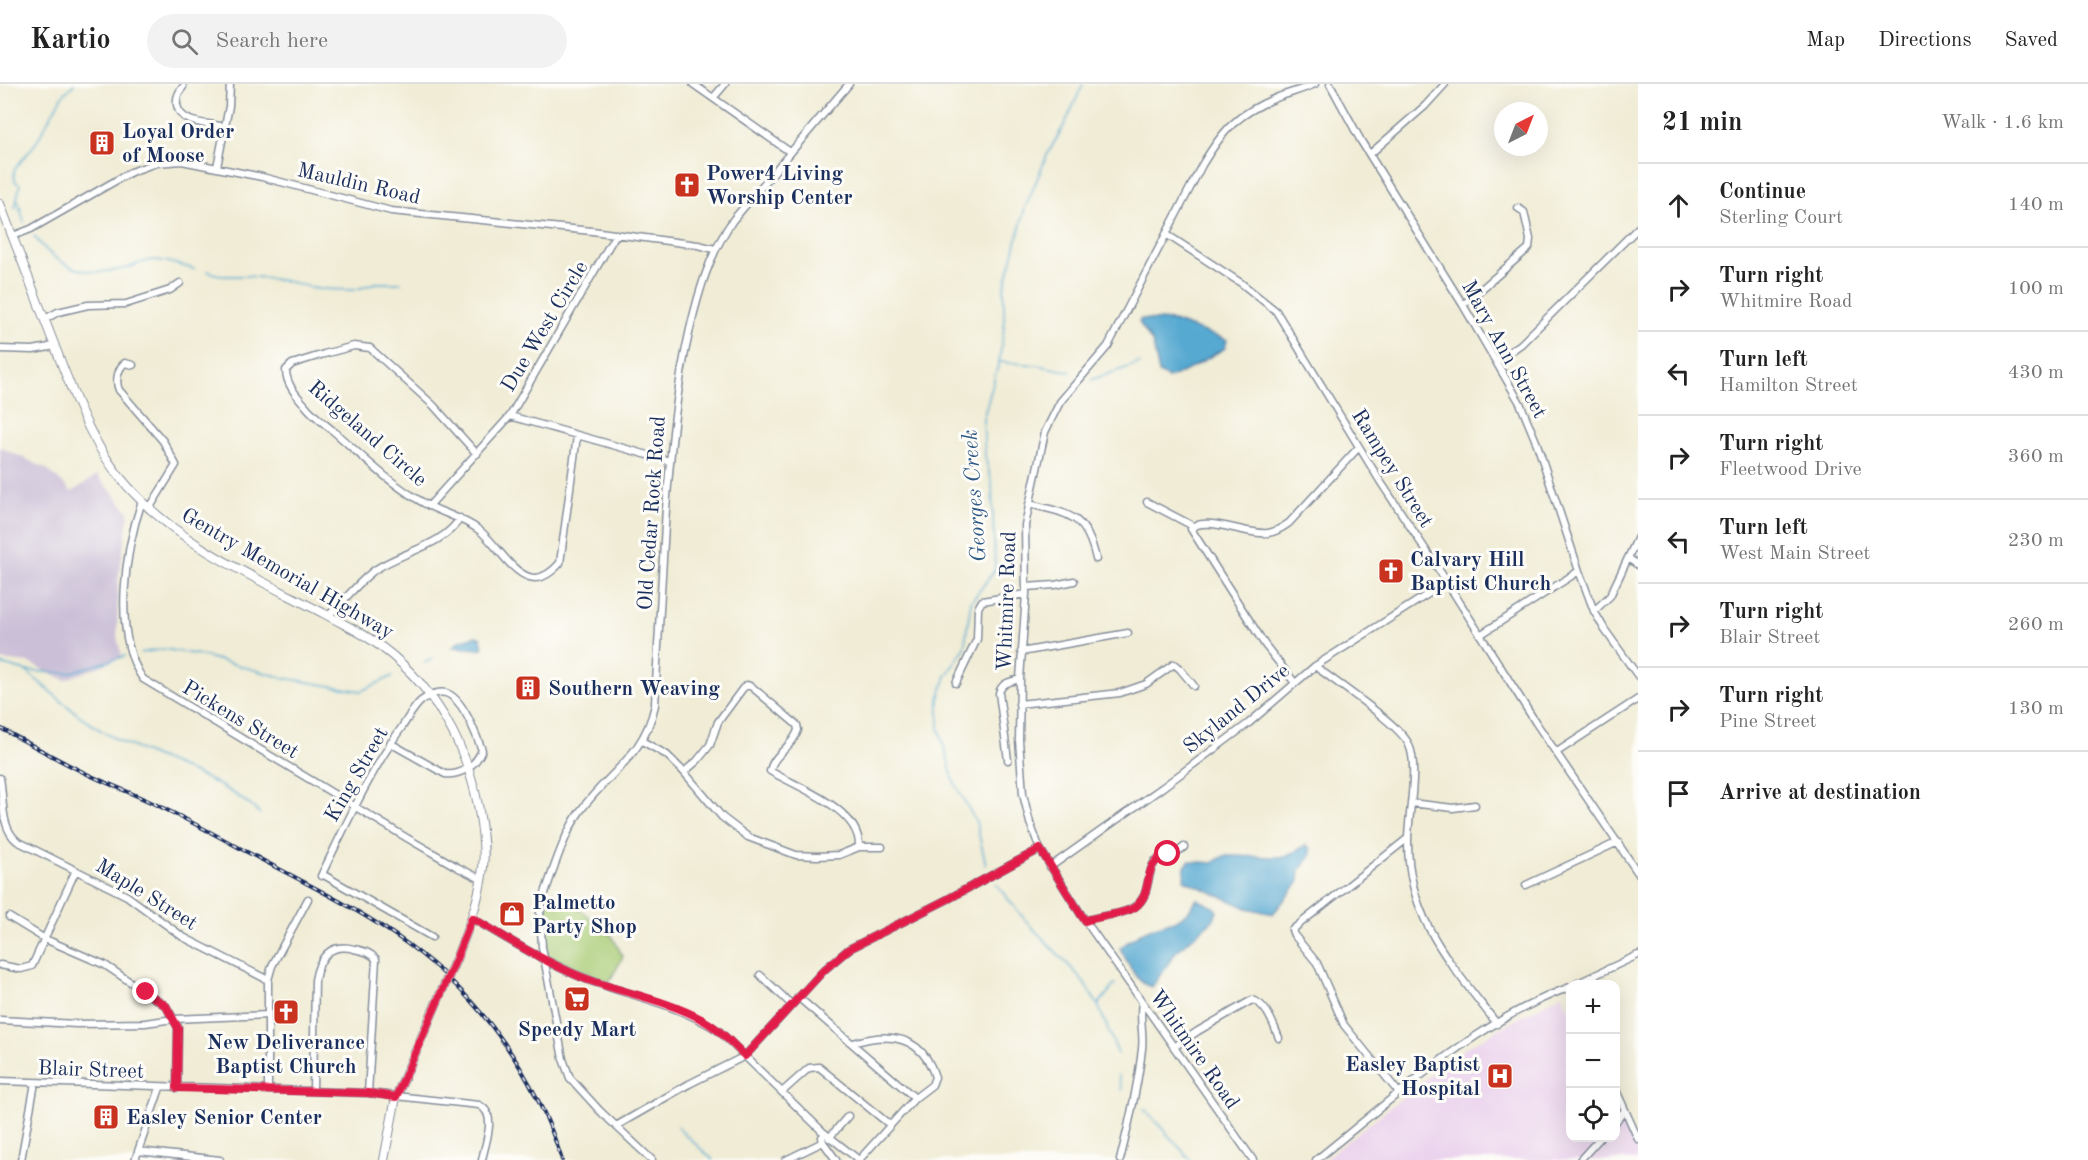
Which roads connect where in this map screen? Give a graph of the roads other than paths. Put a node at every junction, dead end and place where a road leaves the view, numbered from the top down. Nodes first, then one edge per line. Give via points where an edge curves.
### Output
1 (230, 84) edge
2 (693, 84) edge
3 (725, 84) edge
4 (849, 84) edge
5 (1315, 84) edge
6 (1330, 84) edge
7 (1445, 84) edge
8 (183, 87) dead end
9 (714, 97) junction
10 (225, 127) junction
11 (790, 152) junction
12 (1370, 154) junction
13 (217, 167) junction
14 (0, 204) edge
15 (1518, 208) dead end
16 (1638, 228) edge
17 (616, 234) junction
18 (1166, 234) junction
19 (13, 237) junction
20 (715, 249) junction
21 (180, 283) dead end
22 (1463, 305) junction
23 (45, 320) junction
24 (55, 346) junction
25 (0, 349) edge
26 (1497, 361) junction
27 (133, 365) dead end
28 (510, 416) junction
29 (576, 436) junction
30 (1359, 447) junction
31 (477, 454) junction
32 (669, 461) junction
33 (142, 501) junction
34 (1147, 502) dead end
35 (1029, 504) junction
36 (429, 506) junction
37 (149, 509) junction
38 (460, 518) junction
39 (1193, 526) junction
40 (1638, 537) edge
41 (1628, 558) junction
42 (1096, 559) dead end
43 (1638, 565) edge
44 (1579, 571) junction
45 (1074, 581) dead end
46 (1447, 582) junction
47 (1026, 591) junction
48 (1594, 611) junction
49 (328, 616) junction
50 (1128, 633) dead end
51 (1480, 635) junction
52 (1021, 652) junction
53 (1315, 666) junction
54 (1638, 676) edge
55 (1020, 679) junction
56 (956, 683) dead end
57 (1294, 683) junction
58 (1194, 686) dead end
59 (430, 695) junction
60 (1638, 699) edge
61 (1018, 704) junction
62 (642, 741) junction
63 (390, 743) junction
64 (1557, 752) junction
65 (1008, 760) dead end
66 (469, 768) junction
67 (684, 772) junction
68 (0, 778) edge
69 (1411, 803) junction
70 (1474, 805) dead end
71 (354, 806) junction
72 (1408, 838) junction
73 (1618, 842) junction
74 (859, 847) junction
75 (882, 847) dead end
76 (1184, 848) dead end
77 (1040, 849) junction
78 (1050, 867) junction
79 (76, 870) junction
80 (1638, 873) edge
81 (482, 879) junction
82 (1526, 885) dead end
83 (308, 899) dead end
84 (9, 917) dead end
85 (472, 918) junction
86 (1085, 921) junction
87 (432, 938) dead end
88 (45, 939) junction
89 (1638, 955) edge
90 (546, 962) junction
91 (0, 965) edge
92 (760, 975) dead end
93 (268, 980) junction
94 (1585, 980) edge
95 (1566, 988) edge
96 (798, 997) junction
97 (1142, 1003) junction
98 (792, 1005) junction
99 (268, 1015) junction
100 (174, 1019) junction
101 (0, 1020) edge
102 (1497, 1024) junction
103 (1279, 1038) dead end
104 (852, 1043) junction
105 (1174, 1047) junction
106 (745, 1056) junction
107 (0, 1082) edge
108 (35, 1083) junction
109 (160, 1088) junction
110 (177, 1088) junction
111 (268, 1090) junction
112 (313, 1091) junction
113 (782, 1092) junction
114 (368, 1093) junction
115 (1399, 1093) junction
116 (396, 1097) junction
117 (915, 1098) junction
118 (1620, 1099) edge
119 (1625, 1110) junction
120 (848, 1116) dead end
121 (1620, 1116) edge
122 (890, 1125) junction
123 (615, 1126) junction
124 (822, 1131) junction
125 (830, 1138) junction
126 (1638, 1139) edge
127 (823, 1142) junction
128 (1596, 1142) edge
129 (138, 1151) junction
130 (21, 1160) edge
131 (135, 1160) edge
132 (220, 1160) edge
133 (384, 1160) edge
134 (482, 1160) edge
135 (651, 1160) edge
136 (786, 1160) edge
137 (836, 1160) edge
138 (859, 1160) edge
139 (1119, 1160) edge
140 (1253, 1160) edge
141 (1316, 1160) edge
142 (1580, 1160) edge

1 - 10 street
2 - 9 street
3 - 9 street
4 - 11 street, Old Cedar Rock Road
5 - 18 street, Whitmire Road via 1275,98 1234,121 1207,158
6 - 12 street, Mary Ann Street
7 - 12 street
8 - 10 street via 176,97 183,116
9 - 11 street
10 - 13 street
11 - 20 street, Old Cedar Rock Road
12 - 22 street, Mary Ann Street
13 - 17 street, Mauldin Road via 391,211
13 - 19 street, Mauldin Road via 182,161 145,166
14 - 19 main road, Gentry Memorial Highway
15 - 22 street via 1524,212 1529,248
16 - 26 street via 1521,344
17 - 20 street, Mauldin Road
17 - 28 street, Due West Circle
18 - 30 street, Rampey Street via 1233,277 1276,311
18 - 35 street, Whitmire Road via 1108,346 1054,411 1045,432
19 - 23 main road, Gentry Memorial Highway
20 - 32 street, Old Cedar Rock Road via 701,286 681,366
21 - 23 street via 126,304 88,305 58,312
22 - 26 street, Mary Ann Street
23 - 24 main road, Gentry Memorial Highway
24 - 25 street
24 - 33 main road, Gentry Memorial Highway via 98,444 124,483
26 - 44 street, Mary Ann Street via 1532,432
27 - 37 street via 122,366 117,379 119,390 164,441 176,465
28 - 29 street, Due West Circle
28 - 31 street
29 - 32 street, Due West Circle
29 - 38 street, Ridgeland Circle via 562,553 554,570 534,578 525,576 479,530
30 - 39 street via 1278,530 1260,534 1211,524
30 - 46 street, Rampey Street
31 - 36 street
31 - 36 street, Ridgeland Circle via 433,405 370,348 344,348 292,364 286,370 292,390 306,408
32 - 62 street, Old Cedar Rock Road via 656,705
33 - 37 main road, Gentry Memorial Highway
33 - 71 street, Pickens Street via 127,562 125,619 134,666 143,679
34 - 39 street
35 - 42 street via 1071,515 1087,531
35 - 47 street, Whitmire Road via 1025,525
36 - 38 street, Ridgeland Circle
37 - 49 main road, Gentry Memorial Highway via 201,548
38 - 49 street via 437,539 371,573
39 - 57 street via 1197,541
40 - 41 street
41 - 43 street
41 - 48 street via 1610,596
44 - 48 street, Mary Ann Street
44 - 51 street
45 - 47 street
46 - 51 street, Rampey Street
46 - 53 street, Skyland Drive
47 - 52 street, Whitmire Road
47 - 56 street via 982,601 978,608 977,639
48 - 54 street, Mary Ann Street
49 - 59 main road, Gentry Memorial Highway via 393,655
50 - 52 street
51 - 64 street, Rampey Street
52 - 55 street, Whitmire Road
53 - 57 street, Skyland Drive
53 - 69 street via 1391,724 1409,743 1413,768
55 - 61 street, Whitmire Road
55 - 65 street via 1006,683 999,693
57 - 78 street, Skyland Drive via 1249,723
58 - 61 street via 1174,664 1146,684 1120,693
59 - 63 street, King Street via 420,702
59 - 66 main road, Gentry Memorial Highway via 449,724
59 - 66 street via 449,694 470,721 483,750
60 - 64 street
61 - 77 street, Whitmire Road via 1023,794
62 - 67 street via 667,755
62 - 90 street, Old Cedar Rock Road via 572,824 540,912
63 - 66 street via 445,774 454,775
63 - 71 street, King Street
64 - 73 street, Rampey Street
66 - 81 main road, Gentry Memorial Highway via 484,849
67 - 74 street via 722,817 748,837 796,855 839,855
67 - 74 street via 710,745 718,722 743,688 752,687 797,725 798,730 770,771 843,813 860,837
68 - 79 street, Maple Street via 9,835
69 - 70 street via 1453,808
69 - 72 street
71 - 81 street, Pickens Street
71 - 87 street, King Street via 322,875
72 - 102 street via 1411,883 1430,931
72 - 115 street via 1292,930 1317,963 1344,1025
73 - 80 street, Rampey Street
73 - 82 street
74 - 75 street
76 - 86 street via 1155,861 1143,897 1132,909
77 - 78 street, Whitmire Road
77 - 96 street via 849,949
78 - 86 street, Whitmire Road
79 - 88 street
79 - 93 street, Maple Street via 140,904 183,937
81 - 85 main road, Gentry Memorial Highway
83 - 93 street
84 - 88 street
85 - 90 street
85 - 116 main road, Gentry Memorial Highway, bridge
86 - 97 street, Whitmire Road
88 - 91 street via 32,966 21,969
88 - 100 street via 130,980 166,1006
89 - 94 street
90 - 106 street via 686,1012 719,1031
90 - 123 street, Old Cedar Rock Road via 558,1035 570,1078
92 - 98 street
93 - 99 street
95 - 102 street
96 - 98 street
96 - 104 street
97 - 105 street, Whitmire Road
97 - 139 street via 1142,1047
98 - 106 street
99 - 100 street
99 - 111 street
100 - 101 street via 77,1024
100 - 110 street via 178,1028
102 - 115 street
103 - 105 street via 1272,1020 1252,1000
104 - 117 street
104 - 117 street via 892,1037 917,1049 935,1077 932,1085
105 - 140 street, Whitmire Road
106 - 113 street
106 - 123 street
107 - 108 street, Blair Street
108 - 109 street, Blair Street
108 - 130 street
109 - 110 street, Blair Street
109 - 129 street
110 - 111 street, Blair Street
111 - 112 street, Blair Street
112 - 114 street, Blair Street
112 - 114 street via 317,966 331,950 348,947 370,952 376,958
113 - 122 street via 809,1068 819,1067
113 - 124 street
114 - 116 street, Blair Street
115 - 141 street
116 - 133 main road, Gentry Memorial Highway
116 - 134 street, Blair Street via 484,1107 490,1118
117 - 122 street
118 - 119 street
119 - 121 street
119 - 126 street
120 - 125 street
122 - 138 street
123 - 135 street, Old Cedar Rock Road
124 - 125 street
124 - 127 street
125 - 138 street
127 - 136 street
127 - 137 street
128 - 142 street
129 - 131 street
129 - 132 street

